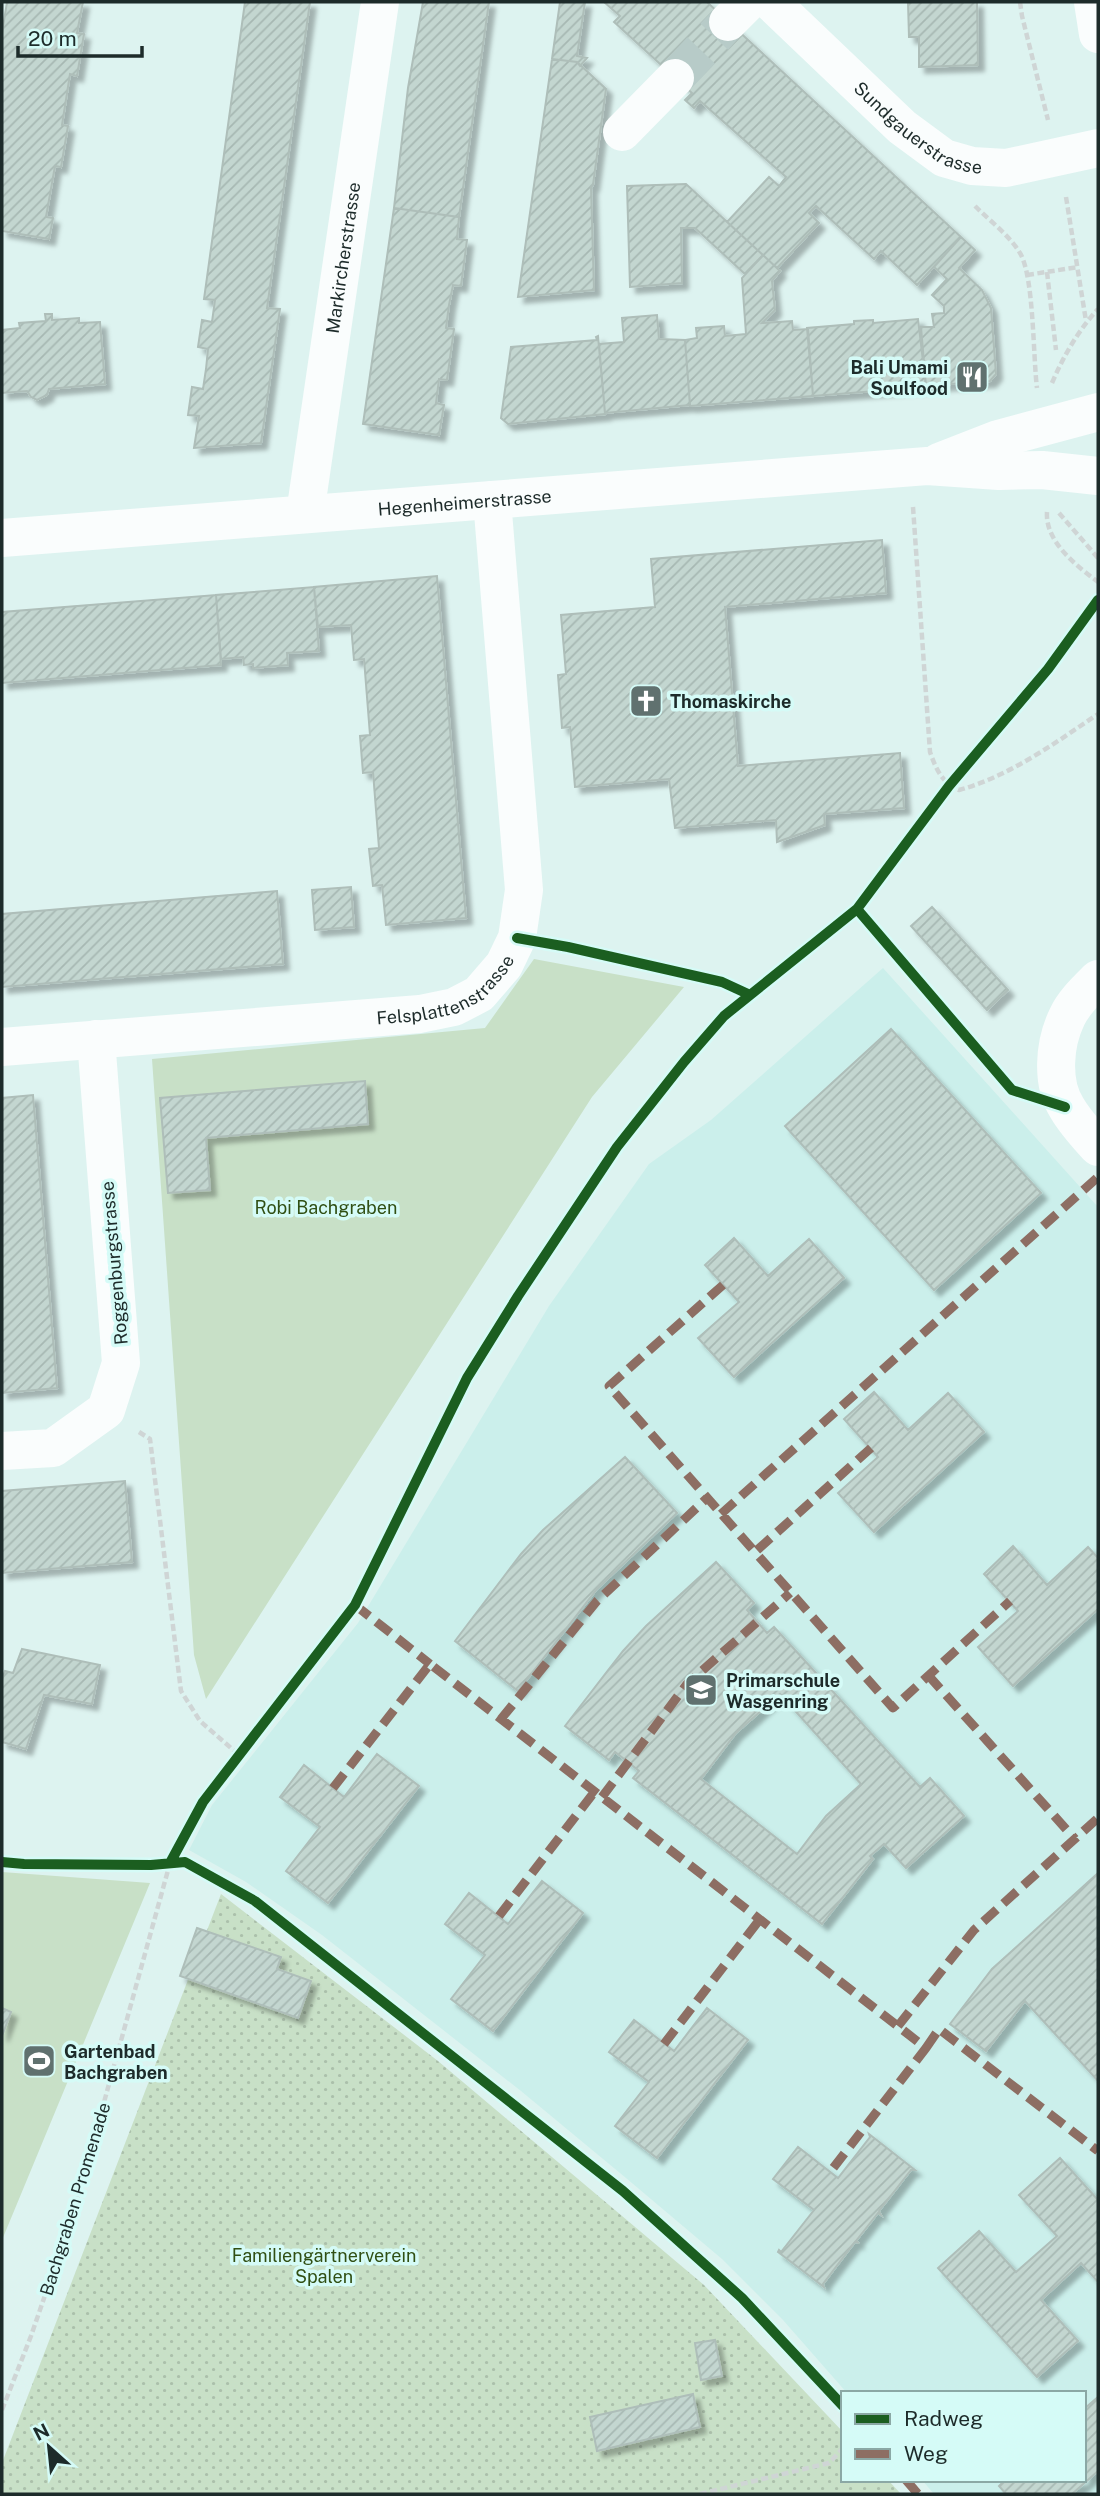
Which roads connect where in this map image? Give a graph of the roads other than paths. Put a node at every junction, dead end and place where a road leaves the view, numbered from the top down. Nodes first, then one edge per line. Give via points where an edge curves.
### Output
1 (380, 2) edge
2 (771, 2) edge
3 (1093, 2) edge
4 (1098, 34) edge
5 (675, 78) tunnel mouth
6 (622, 132) dead end
7 (1098, 148) edge
8 (1098, 412) edge
9 (919, 467) junction
10 (1098, 476) edge
11 (492, 500) junction
12 (304, 514) junction
13 (2, 538) edge
14 (1098, 979) edge
15 (96, 1039) junction
16 (2, 1047) edge
17 (1098, 1147) edge
18 (2, 1451) edge

1 - 12 street, Markircherstrasse
2 - 7 street, Sundgauerstrasse via 902,127 944,158 1006,168
3 - 4 street
5 - 6 street
8 - 9 street, Hegenheimerstrasse via 998,439
9 - 10 street, Hegenheimerstrasse
9 - 11 street, Hegenheimerstrasse
11 - 12 street, Hegenheimerstrasse
11 - 15 street, Felsplattenstrasse via 524,890 517,938 504,965 479,994 454,1007 420,1014
12 - 13 street, Hegenheimerstrasse
14 - 17 street via 1067,1017 1056,1062 1065,1107
15 - 16 street, Felsplattenstrasse
15 - 18 street, Roggenburgstrasse via 121,1363 106,1410 53,1448

